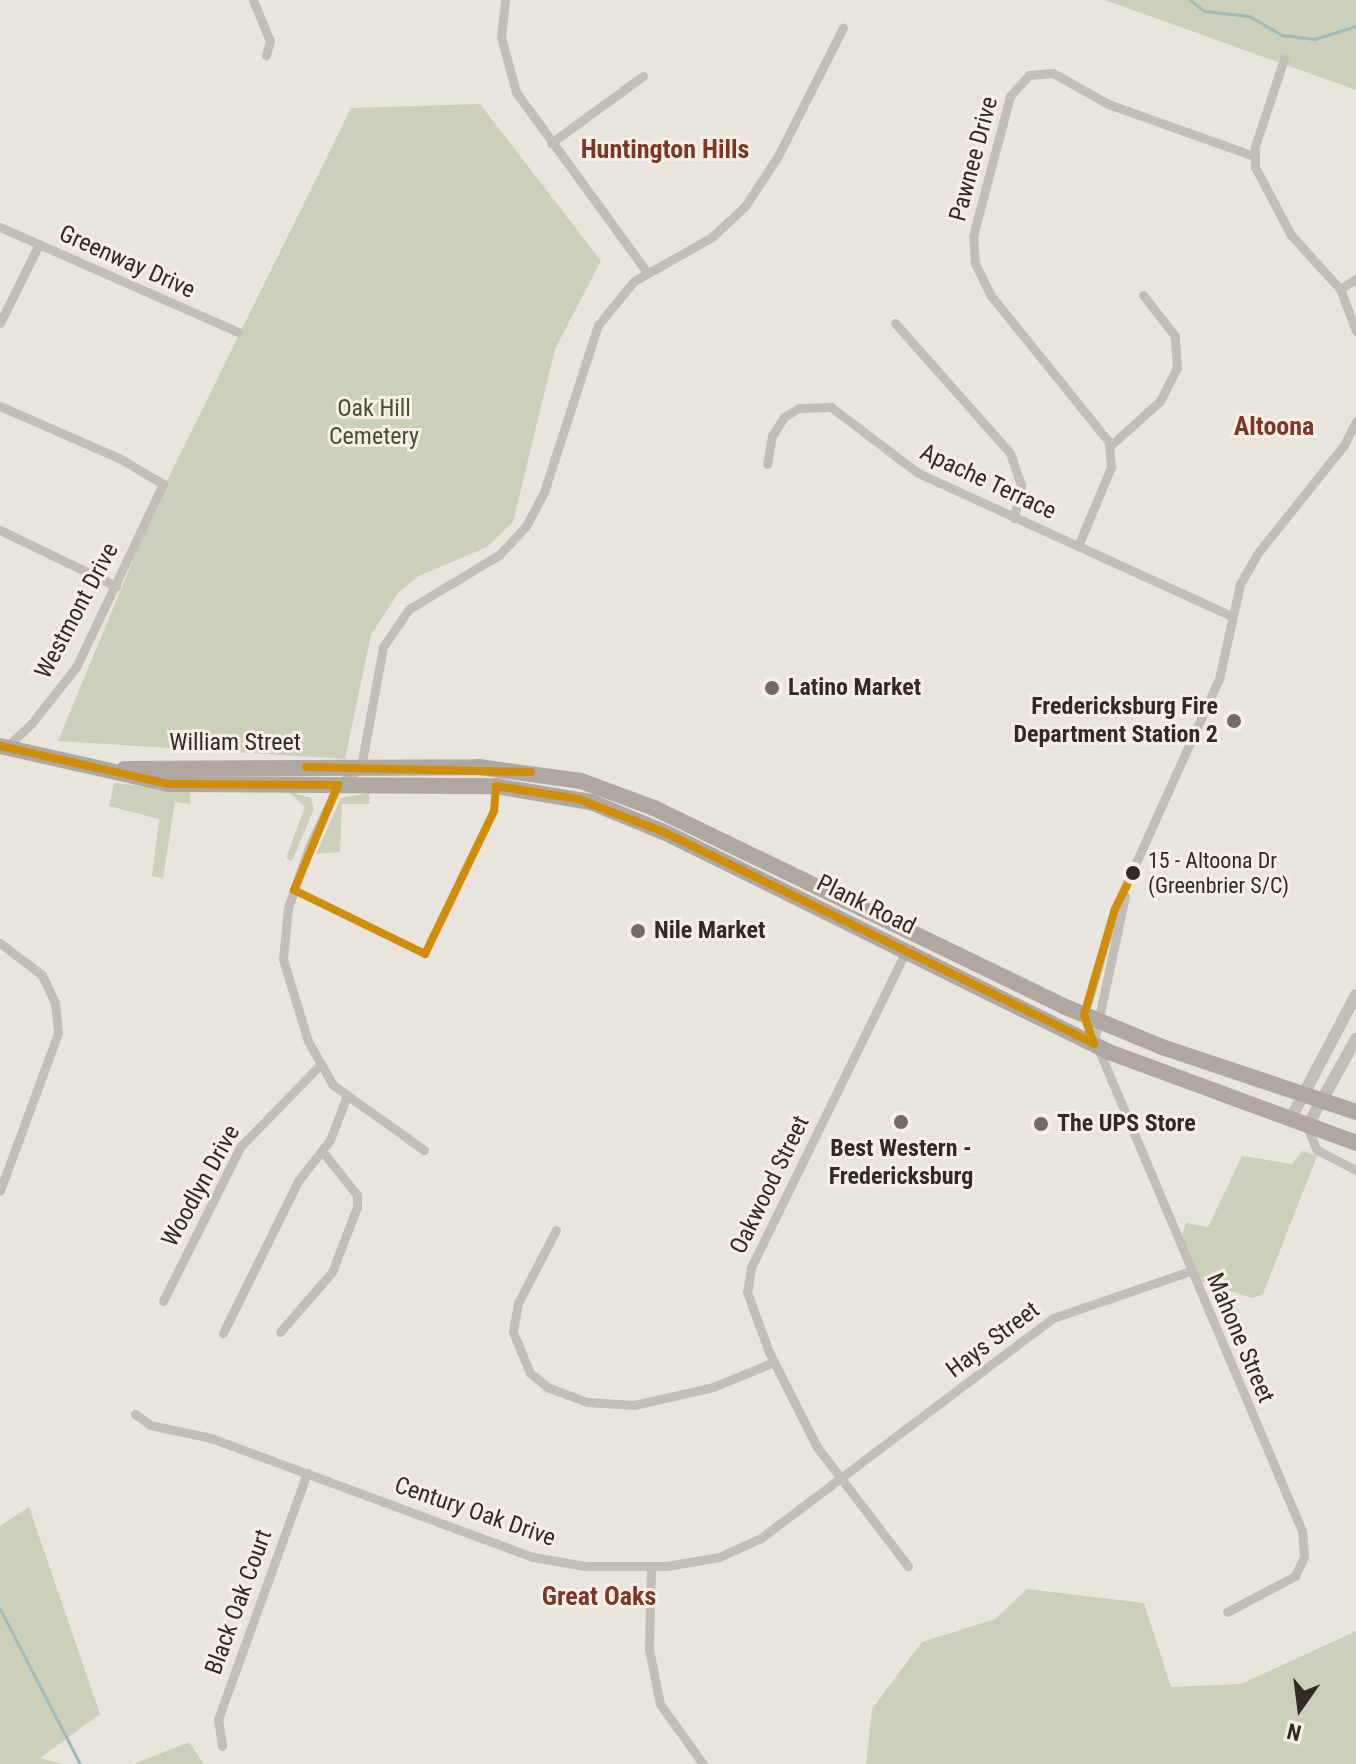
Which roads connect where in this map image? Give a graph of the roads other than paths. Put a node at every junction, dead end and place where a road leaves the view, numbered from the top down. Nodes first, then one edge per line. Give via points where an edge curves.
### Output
1 (253, 0) edge
2 (505, 0) edge
3 (843, 28) dead end
4 (266, 55) dead end
5 (1284, 59) dead end
6 (643, 76) dead end
7 (551, 143) junction
8 (1254, 156) junction
9 (0, 227) edge
10 (39, 244) junction
11 (646, 271) junction
12 (1356, 279) edge
13 (1340, 289) junction
14 (1143, 295) dead end
15 (0, 323) edge
16 (895, 323) dead end
17 (1356, 331) edge
18 (238, 332) dead end
19 (0, 406) edge
20 (1356, 421) edge
21 (1110, 446) junction
22 (767, 464) dead end
23 (1014, 518) junction
24 (0, 530) edge
25 (1078, 546) junction
26 (116, 586) junction
27 (1232, 616) junction
28 (1, 747) edge
29 (361, 767) junction
30 (109, 770) junction
31 (338, 785) junction
32 (829, 894) junction
33 (791, 895) junction
34 (876, 917) junction
35 (847, 922) junction
36 (0, 943) edge
37 (906, 951) junction
38 (1356, 995) edge
39 (1090, 1018) junction
40 (1356, 1039) edge
41 (1094, 1044) junction
42 (320, 1065) junction
43 (1303, 1095) junction
44 (346, 1098) junction
45 (1321, 1102) junction
46 (1356, 1112) edge
47 (1290, 1120) junction
48 (1307, 1127) junction
49 (1356, 1143) edge
50 (424, 1150) dead end
51 (322, 1151) junction
52 (1356, 1170) edge
53 (0, 1191) edge
54 (556, 1230) dead end
55 (1190, 1271) junction
56 (163, 1301) dead end
57 (280, 1332) dead end
58 (223, 1333) dead end
59 (774, 1362) junction
60 (135, 1414) dead end
61 (307, 1473) junction
62 (841, 1479) junction
63 (908, 1566) dead end
64 (651, 1567) junction
65 (1227, 1612) dead end
66 (222, 1746) dead end
67 (698, 1762) edge

1 - 4 street via 270,41
2 - 7 street via 501,37 509,75
3 - 11 street via 778,156 745,206 712,237
5 - 8 street
6 - 7 street
7 - 11 street
8 - 13 street via 1258,179 1291,235
8 - 21 street, Pawnee Drive via 1108,104 1053,73 1029,75 1010,96 973,236 975,263 991,296 1097,422
9 - 10 street, Greenway Drive
10 - 15 street
10 - 18 street, Greenway Drive
11 - 29 street via 608,309 594,333 544,492 526,526 499,555 415,604 390,633 379,659
12 - 13 street
13 - 17 street
14 - 21 street via 1175,336 1177,368 1160,401
16 - 23 street via 1010,453 1021,485
19 - 26 street, Westmont Drive via 159,479 163,490
20 - 27 street via 1338,454 1247,568
21 - 25 street via 1108,475
22 - 23 street, Apache Terrace via 772,436 784,417 799,408 831,407 904,465
23 - 25 street, Apache Terrace
24 - 26 street
25 - 27 street, Apache Terrace
26 - 28 street, Westmont Drive via 64,684 14,742
27 - 39 street via 1213,694 1115,909
28 - 30 highway, William Street
29 - 30 highway, William Street
29 - 31 street
29 - 32 highway, Plank Road via 499,768 581,781 654,808
30 - 31 highway, William Street via 169,784
31 - 33 highway, Plank Road via 496,786 567,796 635,819
31 - 42 street via 309,847 284,927 289,986
32 - 33 highway via 821,900
32 - 34 highway, Plank Road
33 - 35 highway, Plank Road
34 - 35 highway via 855,916
34 - 39 highway, Plank Road
35 - 37 highway, Plank Road
36 - 53 street via 42,975 55,1003 58,1033
37 - 41 highway, Plank Road
37 - 59 street, Oakwood Street via 751,1268 748,1304
38 - 43 street
39 - 41 street, Mahone Street
39 - 43 highway, Plank Road
40 - 45 street
41 - 47 highway, Plank Road
41 - 55 street, Mahone Street
42 - 44 street
42 - 56 street, Woodlyn Drive via 240,1147
43 - 45 highway, Plank Road
43 - 47 street
44 - 50 street
44 - 51 street
45 - 46 highway, Plank Road
45 - 48 street
47 - 48 highway, Plank Road
48 - 49 highway, Plank Road
48 - 52 street via 1317,1150
51 - 57 street via 357,1195 357,1207 327,1281
51 - 58 street via 298,1181
54 - 59 street via 518,1303 513,1332 525,1365 547,1387 610,1406 634,1405 713,1387
55 - 62 street, Hays Street via 1053,1318
55 - 65 street, Mahone Street via 1305,1544 1295,1576
59 - 62 street, Oakwood Street via 817,1447
60 - 61 street, Century Oak Drive via 150,1425 211,1438
61 - 64 street, Century Oak Drive via 533,1557 575,1565
61 - 66 street, Black Oak Court via 218,1719
62 - 63 street, Oakwood Street
62 - 64 street, Century Oak Drive via 740,1549
64 - 67 street via 649,1649 660,1704

